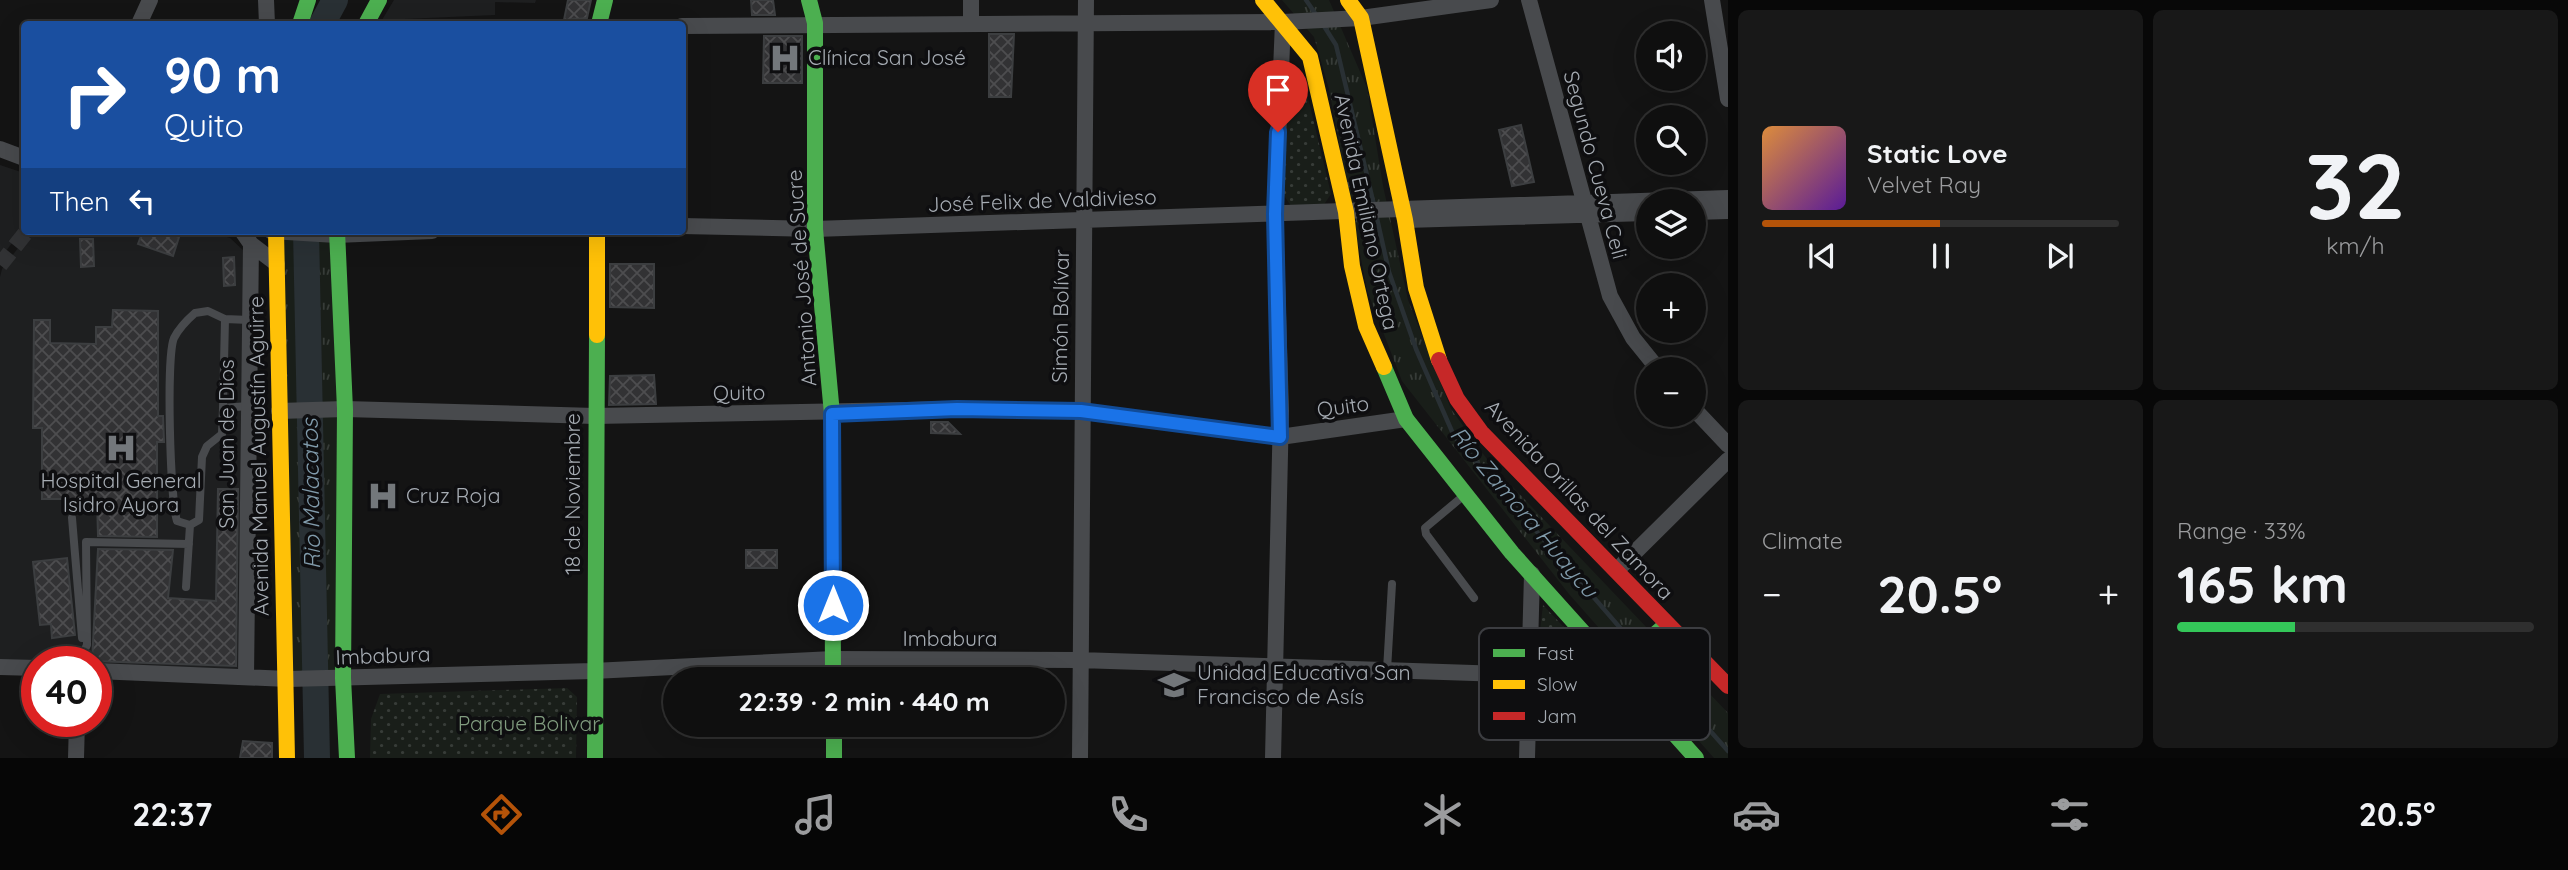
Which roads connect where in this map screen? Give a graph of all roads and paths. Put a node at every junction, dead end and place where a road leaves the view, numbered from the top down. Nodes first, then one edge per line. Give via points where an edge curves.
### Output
1 (150, 0) edge
2 (266, 0) edge
3 (308, 0) edge
4 (379, 0) edge
5 (605, 0) edge
6 (809, 0) edge
7 (971, 0) edge
8 (1086, 0) edge
9 (1263, 0) edge
10 (1348, 0) edge
11 (1491, 0) edge
12 (1529, 0) edge
13 (1712, 0) edge
14 (1416, 5) edge
15 (1361, 18) junction
16 (140, 21) edge
17 (267, 21) edge
18 (301, 21) edge
19 (368, 21) edge
20 (600, 21) edge
21 (1086, 21) junction
22 (1283, 22) junction
23 (815, 23) junction
24 (971, 24) junction
25 (686, 26) edge
26 (1728, 99) edge
27 (0, 149) edge
28 (21, 157) edge
29 (1728, 198) edge
30 (1585, 209) junction
31 (1728, 211) edge
32 (1346, 212) junction
33 (1636, 212) edge
34 (1706, 212) edge
35 (1275, 214) junction
36 (1404, 216) junction
37 (1084, 220) junction
38 (686, 226) edge
39 (816, 229) junction
40 (278, 235) edge
41 (334, 235) edge
42 (597, 235) edge
43 (246, 238) edge
44 (277, 264) junction
45 (225, 319) junction
46 (249, 320) junction
47 (1648, 357) edge
48 (248, 406) junction
49 (223, 408) junction
50 (341, 409) junction
51 (284, 411) junction
52 (1081, 411) junction
53 (832, 414) junction
54 (595, 416) junction
55 (1406, 419) junction
56 (1706, 421) edge
57 (1280, 437) junction
58 (1728, 444) edge
59 (1728, 460) edge
60 (1465, 495) junction
61 (72, 518) dead end
62 (190, 524) junction
63 (189, 544) junction
64 (1618, 569) junction
65 (1532, 574) junction
66 (1392, 584) dead end
67 (186, 587) dead end
68 (1474, 598) dead end
69 (1667, 624) junction
70 (1530, 628) edge
71 (1580, 628) edge
72 (1662, 628) edge
73 (1671, 628) edge
74 (81, 646) edge
75 (87, 646) edge
76 (833, 659) junction
77 (1079, 660) junction
78 (1276, 665) junction
79 (0, 667) edge
80 (833, 667) edge
81 (21, 668) edge
82 (1710, 668) edge
83 (1387, 670) junction
84 (593, 671) junction
85 (112, 672) edge
86 (1479, 674) edge
87 (246, 677) junction
88 (286, 679) junction
89 (341, 679) junction
90 (1728, 686) edge
91 (77, 737) edge
92 (834, 737) edge
93 (1527, 740) edge
94 (1679, 740) edge
95 (1694, 757) edge
96 (76, 758) edge
97 (287, 758) edge
98 (346, 758) edge
99 (595, 758) edge
100 (834, 758) edge
101 (1080, 758) edge
102 (1273, 758) edge
103 (1527, 758) edge

1 - 16 street
2 - 17 street
3 - 18 main road
4 - 19 main road
5 - 20 main road
6 - 23 main road, Antonio José de Sucre
7 - 24 street
8 - 21 street, Simón Bolívar
9 - 22 main road, Avenida Emiliano Ortega
10 - 15 main road, Avenida Orillas del Zamora
11 - 14 street
12 - 30 street, Segundo Cueva Celi
13 - 26 street
14 - 15 street
15 - 22 street
15 - 36 main road, Avenida Orillas del Zamora
21 - 22 street
21 - 24 street
21 - 37 street, Simón Bolívar
22 - 32 main road, Avenida Emiliano Ortega via 1310,57
22 - 35 street
23 - 24 street
23 - 25 street
23 - 39 main road, Antonio José de Sucre
27 - 28 street
29 - 30 street
30 - 33 street
30 - 36 street, José Felix de Valdivieso
30 - 47 street, Segundo Cueva Celi via 1610,296
31 - 34 street
32 - 35 street, José Felix de Valdivieso
32 - 36 street, José Felix de Valdivieso
32 - 55 main road, Avenida Emiliano Ortega via 1366,326
35 - 37 street, José Felix de Valdivieso
35 - 57 street
36 - 64 main road, Avenida Orillas del Zamora via 1429,331 1457,400 1498,449
37 - 39 street, José Felix de Valdivieso
37 - 52 street, Simón Bolívar
38 - 39 street, José Felix de Valdivieso
39 - 53 main road, Antonio José de Sucre
40 - 44 main road, Avenida Manuel Augustín Aguirre
41 - 50 main road
42 - 54 main road, 18 de Noviembre
43 - 44 street, San Juan de Dios
43 - 46 street, San Juan de Dios
44 - 51 main road, Avenida Manuel Augustín Aguirre
45 - 46 lane
45 - 49 lane
45 - 62 lane via 208,311 195,313 173,339 170,461 174,512 177,521
46 - 48 street, San Juan de Dios
48 - 49 lane
48 - 87 street, San Juan de Dios
49 - 62 lane via 222,434 202,457 199,520
50 - 51 street, Quito
50 - 54 street, Quito
50 - 89 main road
51 - 88 main road, Avenida Manuel Augustín Aguirre
52 - 53 street, Quito
52 - 57 street, Quito
52 - 77 street, Simón Bolívar
53 - 54 street, Quito
53 - 76 main road, Antonio José de Sucre
54 - 84 main road, 18 de Noviembre
55 - 57 street, Quito
55 - 60 main road, Avenida Emiliano Ortega
56 - 58 street
57 - 78 street
59 - 64 street
60 - 65 main road, Avenida Emiliano Ortega
60 - 68 lane via 1425,528
61 - 74 lane
62 - 63 lane
63 - 67 lane
63 - 75 lane via 86,542
64 - 69 main road, Avenida Orillas del Zamora
65 - 70 street
65 - 71 main road, Avenida Emiliano Ortega
66 - 83 lane
69 - 72 main road
69 - 73 main road, Avenida Orillas del Zamora
76 - 77 street, Imbabura
76 - 80 main road, Antonio José de Sucre
76 - 84 street, Imbabura
77 - 78 street, Imbabura
77 - 101 street, Simón Bolívar
78 - 83 street, Imbabura
78 - 102 street
79 - 81 street
82 - 90 main road, Avenida Orillas del Zamora
83 - 86 street, Imbabura
84 - 89 street, Imbabura
84 - 99 main road, 18 de Noviembre
85 - 87 street, Imbabura
87 - 88 street, Imbabura
88 - 89 street, Imbabura
88 - 97 main road, Avenida Manuel Augustín Aguirre
89 - 98 main road
91 - 96 street
92 - 100 main road
93 - 103 street
94 - 95 main road, Avenida Emiliano Ortega

